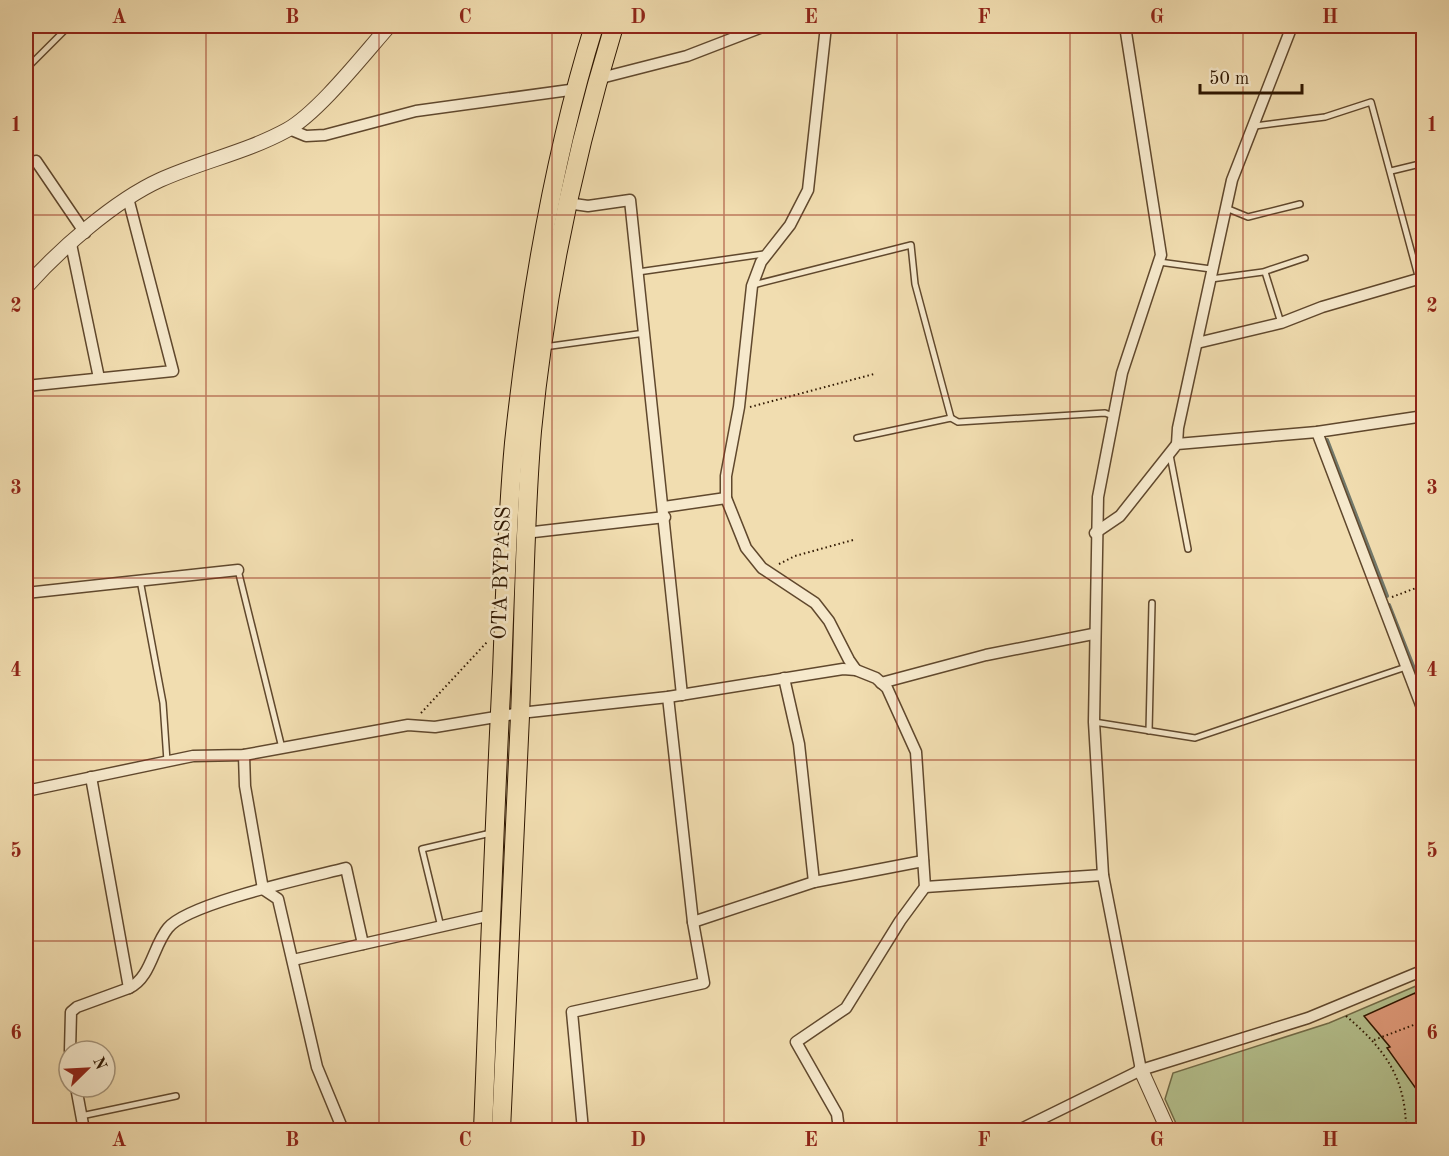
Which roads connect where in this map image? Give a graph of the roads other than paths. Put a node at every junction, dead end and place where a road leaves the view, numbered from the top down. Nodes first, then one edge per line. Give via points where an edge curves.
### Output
1 (69, 26) edge
2 (389, 26) edge
3 (594, 26) edge
4 (614, 26) edge
5 (765, 26) edge
6 (826, 26) edge
7 (1125, 26) edge
8 (1292, 26) edge
9 (26, 69) edge
10 (597, 79) junction
11 (574, 90) junction
12 (1252, 126) junction
13 (289, 129) junction
14 (36, 161) dead end
15 (1424, 163) edge
16 (1391, 171) junction
17 (128, 198) junction
18 (567, 203) junction
19 (1300, 204) dead end
20 (1225, 208) junction
21 (85, 233) junction
22 (72, 244) junction
23 (768, 254) junction
24 (1305, 258) dead end
25 (1159, 262) junction
26 (638, 272) junction
27 (1265, 272) junction
28 (1210, 274) junction
29 (1418, 279) junction
30 (752, 286) junction
31 (26, 287) edge
32 (1424, 298) edge
33 (1281, 323) junction
34 (645, 333) junction
35 (1197, 343) junction
36 (543, 348) junction
37 (99, 378) junction
38 (26, 386) edge
39 (1113, 416) junction
40 (1424, 416) edge
41 (951, 418) junction
42 (1317, 432) junction
43 (857, 438) dead end
44 (1177, 444) junction
45 (1169, 453) junction
46 (726, 498) junction
47 (664, 512) junction
48 (525, 533) junction
49 (1095, 533) junction
50 (1188, 549) dead end
51 (238, 570) joint
52 (140, 580) junction
53 (26, 593) edge
54 (1152, 603) dead end
55 (1093, 634) junction
56 (1406, 667) junction
57 (856, 670) junction
58 (784, 678) junction
59 (881, 682) junction
60 (682, 695) junction
61 (668, 697) junction
62 (520, 712) junction
63 (1424, 713) edge
64 (499, 717) junction
65 (1094, 722) junction
66 (1149, 731) junction
67 (282, 748) junction
68 (244, 755) junction
69 (167, 761) junction
70 (91, 777) junction
71 (26, 791) edge
72 (495, 832) junction
73 (923, 861) junction
74 (1103, 875) junction
75 (814, 882) junction
76 (926, 887) junction
77 (263, 889) junction
78 (491, 915) junction
79 (693, 922) junction
80 (441, 927) junction
81 (363, 944) junction
82 (293, 960) junction
83 (1424, 970) edge
84 (129, 988) junction
85 (70, 1039) edge
86 (1141, 1070) junction
87 (176, 1096) dead end
88 (78, 1099) edge
89 (81, 1116) junction
90 (84, 1131) edge
91 (343, 1131) edge
92 (483, 1131) edge
93 (501, 1131) edge
94 (583, 1131) edge
95 (839, 1131) edge
96 (1019, 1131) edge
97 (1168, 1131) edge

1 - 9 lane
2 - 13 street via 311,111
3 - 11 highway, OTA BYPASS
4 - 10 highway, OTA BYPASS
5 - 10 street via 687,56
6 - 23 street via 808,190 790,225
7 - 25 street via 1159,230
8 - 12 street
10 - 11 street
10 - 18 highway, OTA BYPASS
11 - 13 street via 416,111 325,135 306,136
11 - 64 highway, OTA BYPASS via 549,202 525,347 514,445
12 - 16 lane via 1324,117 1371,102
12 - 20 street
13 - 17 street via 241,152 159,181
14 - 21 street
15 - 16 lane
16 - 29 lane
17 - 21 street
17 - 37 street via 173,370
18 - 26 street via 588,206 630,200
18 - 36 highway, OTA BYPASS
19 - 20 lane via 1248,217
20 - 28 street
21 - 22 street
22 - 31 street
22 - 37 street
23 - 26 lane
23 - 30 street
24 - 27 lane
25 - 28 lane
25 - 39 street via 1122,373
26 - 34 street
27 - 28 lane
27 - 33 lane
28 - 35 street
29 - 32 lane
29 - 33 street
30 - 41 lane via 910,245 915,284
30 - 46 street
33 - 35 street
34 - 36 lane
34 - 47 street
35 - 44 street
36 - 48 highway, OTA BYPASS via 532,429
37 - 38 street
39 - 41 lane via 1105,413 958,422
39 - 49 street
40 - 42 street
41 - 43 lane
42 - 44 street
42 - 56 street
44 - 45 street
45 - 49 street via 1120,516
45 - 50 lane
46 - 47 street
46 - 57 street via 746,548 765,570 815,603
47 - 48 street
47 - 60 street
48 - 62 highway, OTA BYPASS
49 - 55 street
51 - 52 street
51 - 67 lane
52 - 53 street
52 - 69 lane via 164,704
54 - 66 lane
55 - 59 street via 986,655
55 - 65 street
56 - 63 street
56 - 66 lane via 1195,738
57 - 58 street
57 - 59 street
58 - 60 street
58 - 75 street via 799,744
59 - 73 street via 916,752
60 - 61 street
61 - 62 street
61 - 79 street
62 - 64 street
62 - 93 highway, OTA BYPASS
64 - 67 street via 435,727 410,725
64 - 72 highway, OTA BYPASS
65 - 66 lane
65 - 74 street
67 - 68 street
68 - 69 street
68 - 77 street via 245,786
69 - 70 street
70 - 71 street
70 - 84 street
72 - 78 highway, OTA BYPASS
72 - 80 lane via 422,849
73 - 75 street
73 - 76 street
74 - 76 street
74 - 86 street
75 - 79 street
76 - 95 street via 846,1008 796,1042 837,1114
77 - 81 street via 346,868
77 - 82 street via 278,899
77 - 84 street via 185,915 168,928 139,984
78 - 80 street
78 - 92 highway, OTA BYPASS
79 - 94 street via 704,983 572,1012
80 - 81 street
81 - 82 street
82 - 91 street via 317,1067
83 - 86 street via 1308,1018
84 - 85 street via 71,1012
86 - 96 street
86 - 97 street
87 - 89 lane
88 - 89 street
89 - 90 street

